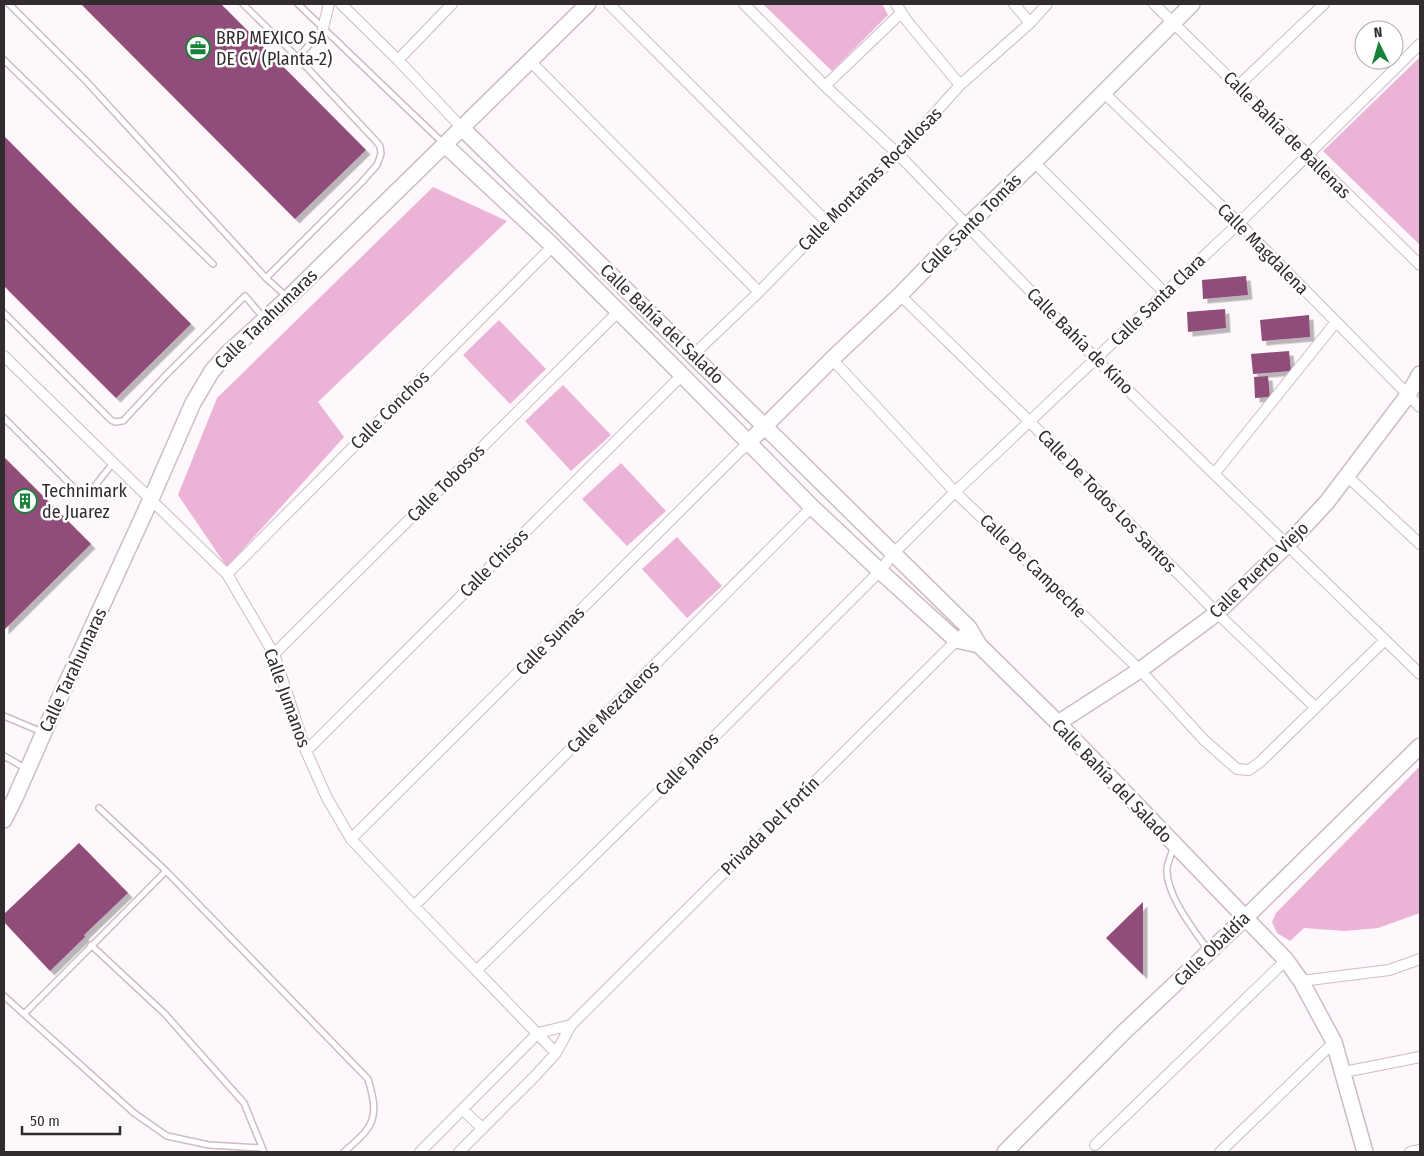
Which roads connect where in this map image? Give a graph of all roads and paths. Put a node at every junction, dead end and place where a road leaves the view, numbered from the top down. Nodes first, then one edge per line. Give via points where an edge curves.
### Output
1 (243, 4) edge
2 (298, 4) edge
3 (329, 4) edge
4 (341, 4) edge
5 (452, 4) edge
6 (588, 4) edge
7 (609, 4) edge
8 (744, 4) edge
9 (1014, 4) edge
10 (1047, 4) edge
11 (1154, 4) edge
12 (1192, 4) edge
13 (1324, 4) edge
14 (13, 5) edge
15 (899, 8) edge
16 (1030, 23) junction
17 (1174, 23) junction
18 (322, 28) junction
19 (1420, 44) edge
20 (298, 58) junction
21 (4, 60) edge
22 (398, 60) junction
23 (531, 62) junction
24 (960, 85) junction
25 (825, 86) junction
26 (1238, 86) junction
27 (1104, 93) junction
28 (462, 128) junction
29 (445, 145) junction
30 (898, 154) junction
31 (1307, 154) junction
32 (1034, 162) junction
33 (826, 222) junction
34 (1239, 223) junction
35 (967, 226) junction
36 (553, 246) junction
37 (213, 264) dead end
38 (1420, 265) edge
39 (266, 278) junction
40 (759, 292) junction
41 (1165, 293) junction
42 (900, 295) junction
43 (288, 298) junction
44 (618, 312) junction
45 (4, 313) edge
46 (264, 320) junction
47 (1336, 322) junction
48 (693, 355) junction
49 (4, 356) edge
50 (1096, 359) junction
51 (832, 360) junction
52 (682, 374) junction
53 (1420, 374) edge
54 (1408, 395) junction
55 (1420, 407) edge
56 (4, 418) edge
57 (1030, 422) junction
58 (766, 426) junction
59 (748, 443) junction
60 (114, 462) junction
61 (1214, 474) junction
62 (1348, 476) junction
63 (955, 492) junction
64 (152, 499) junction
65 (812, 507) junction
66 (1420, 544) edge
67 (1287, 545) junction
68 (893, 554) junction
69 (880, 571) junction
70 (228, 574) junction
71 (1217, 614) junction
72 (970, 628) junction
73 (956, 640) junction
74 (1384, 641) junction
75 (979, 645) junction
76 (274, 654) junction
77 (1140, 670) junction
78 (1420, 674) edge
79 (1315, 707) junction
80 (4, 716) edge
81 (1058, 723) junction
82 (44, 732) junction
83 (1420, 746) edge
84 (306, 751) junction
85 (4, 756) edge
86 (28, 770) junction
87 (99, 808) dead end
88 (4, 820) edge
89 (351, 839) junction
90 (1174, 846) junction
91 (166, 871) junction
92 (414, 906) junction
93 (1245, 918) junction
94 (91, 945) junction
95 (1209, 951) junction
96 (1420, 959) edge
97 (1286, 960) junction
98 (477, 970) junction
99 (1301, 982) junction
100 (4, 996) edge
101 (24, 1014) junction
102 (571, 1025) junction
103 (538, 1034) junction
104 (1334, 1042) junction
105 (556, 1053) junction
106 (1420, 1056) edge
107 (1344, 1072) junction
108 (463, 1110) junction
109 (482, 1128) junction
110 (1095, 1145) dead end
111 (262, 1150) edge
112 (1362, 1150) edge
113 (1420, 1150) edge
114 (344, 1152) edge
115 (420, 1152) edge
116 (458, 1152) edge
117 (1005, 1152) edge
118 (1220, 1152) edge
119 (1410, 1152) edge

1 - 20 lane
2 - 18 lane
3 - 18 street
4 - 22 street, Calle Bahía del Salado
5 - 22 street
6 - 23 street, Calle Tarahumaras
7 - 33 street
8 - 25 street, Calle Bahía de Kino
9 - 16 street
10 - 16 street, Calle Montañas Rocallosas
11 - 17 street, Calle Bahía de Ballenas
12 - 17 street, Calle Santo Tomás
13 - 26 street
14 - 39 lane
15 - 24 street
15 - 25 street
16 - 24 street, Calle Montañas Rocallosas
17 - 26 street, Calle Bahía de Ballenas
17 - 27 street, Calle Santo Tomás
18 - 20 lane
18 - 29 lane
19 - 31 street, Calle Santa Clara
20 - 39 lane via 374,139 381,154 377,165 361,183
21 - 37 lane
22 - 28 street, Calle Bahía del Salado
23 - 28 street, Calle Tarahumaras
23 - 40 street
24 - 30 street, Calle Montañas Rocallosas
25 - 30 street, Calle Bahía de Kino
26 - 31 street, Calle Bahía de Ballenas
27 - 32 street, Calle Santo Tomás
27 - 34 street, Calle Magdalena
28 - 29 street, Calle Tarahumaras
28 - 48 street, Calle Bahía del Salado
29 - 36 street, Calle Bahía del Salado
29 - 43 street, Calle Tarahumaras
30 - 33 street, Calle Montañas Rocallosas
30 - 35 street, Calle Bahía de Kino
31 - 34 street, Calle Santa Clara
31 - 38 street, Calle Bahía de Ballenas
32 - 35 street, Calle Santo Tomás
32 - 41 street
33 - 40 street, Calle Montañas Rocallosas
34 - 41 street, Calle Santa Clara
34 - 47 street, Calle Magdalena
35 - 42 street, Calle Santo Tomás
35 - 50 street, Calle Bahía de Kino
36 - 44 street, Calle Bahía del Salado
36 - 70 street, Calle Conchos
39 - 43 lane
40 - 48 street, Calle Montañas Rocallosas
41 - 50 street, Calle Santa Clara
42 - 51 street, Calle Santo Tomás
42 - 57 street, Calle De Todos Los Santos
43 - 46 street, Calle Tarahumaras
44 - 52 street, Calle Bahía del Salado
44 - 76 street, Calle Tobosos
45 - 46 lane via 111,420 118,422 123,422 245,296
46 - 64 street, Calle Tarahumaras via 212,371 187,416
47 - 54 street, Calle Magdalena
47 - 61 street
48 - 58 street, Calle Bahía del Salado
49 - 60 street, Calle Jumanos
50 - 57 street, Calle Santa Clara
50 - 61 street, Calle Bahía de Kino
51 - 58 street, Calle Santo Tomás
51 - 63 street, Calle De Campeche
52 - 59 street, Calle Bahía del Salado
52 - 84 street, Calle Chisos
53 - 54 street, Calle Puerto Viejo
54 - 55 street, Calle Magdalena
54 - 62 street, Calle Puerto Viejo
56 - 60 lane via 78,492 89,493
57 - 63 street, Calle Santa Clara
57 - 71 street, Calle De Todos Los Santos
58 - 59 street, Calle Santo Tomás
58 - 68 street, Calle Bahía del Salado
59 - 65 street, Calle Bahía del Salado
59 - 89 street, Calle Sumas
60 - 64 street, Calle Jumanos
61 - 67 street, Calle Bahía de Kino
62 - 66 street
62 - 67 street, Calle Puerto Viejo
63 - 68 street, Calle Santa Clara
63 - 77 street, Calle De Campeche
64 - 70 street, Calle Jumanos
64 - 82 street, Calle Tarahumaras
65 - 69 street, Calle Bahía del Salado
65 - 92 street, Calle Mezcaleros
67 - 71 street, Calle Puerto Viejo
67 - 74 street, Calle Bahía de Kino
68 - 69 street, Calle Janos
68 - 72 street, Calle Bahía del Salado
69 - 73 street, Calle Bahía del Salado
69 - 98 street, Calle Janos
70 - 76 street, Calle Jumanos
71 - 77 street, Calle Puerto Viejo
71 - 79 street, Calle De Todos Los Santos
72 - 73 street, Privada Del Fortín
72 - 75 street, Calle Bahía del Salado
73 - 75 street, Calle Bahía del Salado
73 - 102 street, Privada Del Fortín
74 - 78 street, Calle Bahía de Kino
74 - 79 street
75 - 81 street, Calle Bahía del Salado
76 - 84 street, Calle Jumanos
77 - 79 street, Calle De Campeche via 1204,740 1237,769 1254,768
77 - 81 street, Calle Puerto Viejo
80 - 82 lane
81 - 90 street, Calle Bahía del Salado
82 - 86 street, Calle Tarahumaras
83 - 93 street, Calle Obaldía
84 - 89 street, Calle Jumanos via 327,798
85 - 86 lane
86 - 88 street, Calle Tarahumaras
87 - 91 lane
89 - 92 street, Calle Jumanos
90 - 93 street, Calle Bahía del Salado
90 - 95 lane via 1167,869 1171,892
91 - 94 lane
91 - 114 lane via 368,1079 374,1100 374,1121
92 - 98 street, Calle Jumanos
93 - 95 street, Calle Obaldía
93 - 97 street, Calle Bahía del Salado
94 - 101 lane
94 - 111 lane via 165,1014 244,1104
95 - 117 street, Calle Obaldía
96 - 99 street via 1389,970
97 - 99 street, Calle Bahía del Salado
97 - 110 street
98 - 103 street, Calle Jumanos
99 - 104 street, Calle Bahía del Salado
100 - 101 lane
101 - 111 lane via 134,1113 167,1136 209,1145
102 - 103 street, Privada Del Fortín
102 - 105 street, Privada Del Fortín
103 - 105 street, Calle Jumanos
103 - 108 street
104 - 107 street, Calle Bahía del Salado
104 - 118 street
105 - 109 street, Privada Del Fortín
106 - 107 street
107 - 112 street, Calle Bahía del Salado
108 - 109 street
108 - 115 street
109 - 116 street, Privada Del Fortín
113 - 119 street

